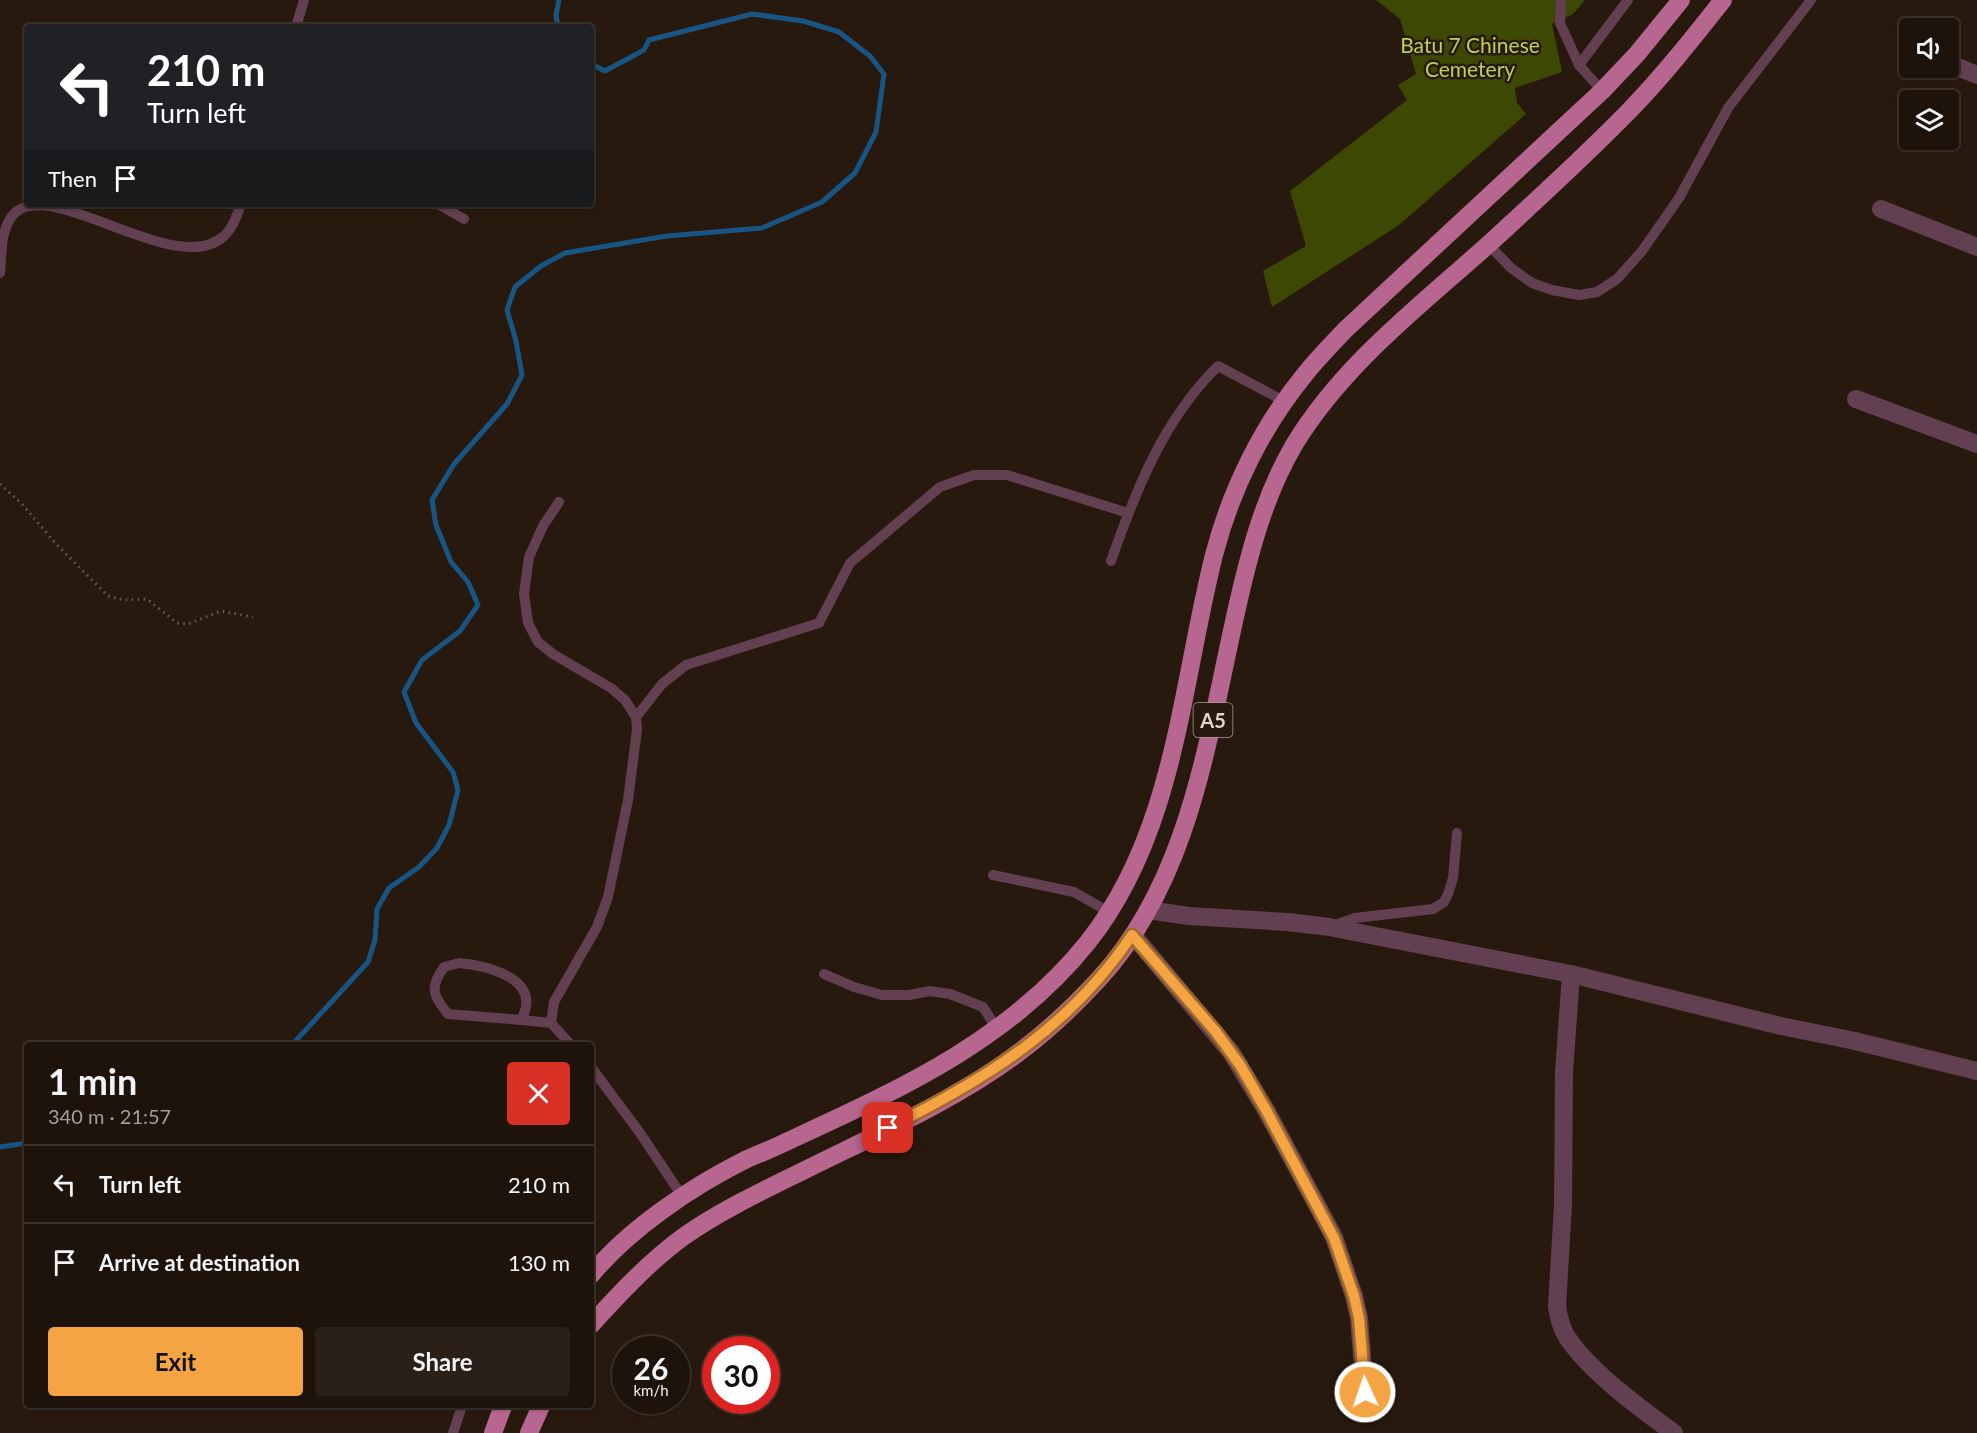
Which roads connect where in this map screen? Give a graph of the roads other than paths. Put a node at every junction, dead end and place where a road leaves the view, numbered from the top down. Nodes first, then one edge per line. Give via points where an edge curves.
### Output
1 (304, 0) edge
2 (1561, 0) edge
3 (1628, 0) edge
4 (1681, 0) edge
5 (1723, 0) edge
6 (1811, 0) edge
7 (297, 24) edge
8 (1579, 65) junction
9 (1959, 68) edge
10 (1977, 75) edge
11 (1602, 91) junction
12 (25, 207) edge
13 (53, 207) edge
14 (240, 207) edge
15 (443, 207) edge
16 (1881, 209) dead end
17 (464, 219) dead end
18 (1488, 244) junction
19 (1977, 247) edge
20 (0, 273) edge
21 (1856, 399) dead end
22 (1284, 401) junction
23 (1977, 444) edge
24 (559, 502) dead end
25 (1128, 513) junction
26 (1111, 561) dead end
27 (636, 717) junction
28 (1457, 833) dead end
29 (993, 875) dead end
30 (1148, 910) junction
31 (1109, 912) junction
32 (1329, 927) junction
33 (1132, 935) junction
34 (824, 974) dead end
35 (1571, 974) junction
36 (521, 1020) junction
37 (551, 1023) junction
38 (997, 1029) junction
39 (568, 1042) edge
40 (594, 1071) edge
41 (1977, 1071) edge
42 (682, 1196) junction
43 (594, 1272) edge
44 (594, 1322) edge
45 (1366, 1406) dead end
46 (461, 1408) edge
47 (502, 1408) edge
48 (540, 1408) edge
49 (453, 1433) edge
50 (493, 1433) edge
51 (529, 1433) edge
52 (1674, 1433) edge

1 - 7 lane
2 - 8 lane via 1560,23
3 - 8 lane
4 - 11 highway, A5
5 - 18 highway, A5 via 1629,111
6 - 18 lane via 1728,108 1679,198 1617,279 1597,292 1579,295 1552,290 1532,283 1511,268
8 - 11 lane
9 - 10 street
11 - 22 highway, A5 via 1353,323
12 - 20 lane via 10,219 3,234
13 - 14 lane via 170,246 192,248 224,236
15 - 17 lane
16 - 19 street
18 - 30 highway, A5 via 1363,359 1310,421 1284,465 1247,562 1194,797 1180,841
21 - 23 street
22 - 25 lane via 1218,366 1184,405 1161,441
22 - 31 highway, A5 via 1264,432 1229,509 1215,553 1163,789 1132,868
24 - 27 lane via 529,557 524,594 528,623 538,642 611,687
25 - 26 lane
25 - 27 lane via 1007,475 974,475 940,488 850,563 819,623 686,665 662,684
27 - 37 lane via 638,730 628,800 608,897 597,927 554,1002
28 - 32 lane via 1453,878 1444,902 1433,909 1355,918
29 - 31 lane via 1074,892
30 - 32 street
30 - 33 highway, A5
31 - 38 highway, A5 via 1088,942 1037,997
32 - 35 street
33 - 44 highway, A5 via 1063,1017 1015,1056 928,1108 705,1223 656,1260
33 - 45 street via 1231,1052 1334,1238 1359,1318
34 - 38 lane via 882,995 930,991 950,994 983,1007
35 - 41 street
35 - 52 street via 1557,1307 1560,1322 1582,1357
36 - 36 lane via 448,1014 436,1000 436,978 444,967 459,963 509,977 523,990 527,1005
36 - 37 lane
37 - 39 lane
38 - 42 highway, A5 via 964,1053 907,1084 743,1161
40 - 42 lane
42 - 43 highway, A5 via 634,1233
46 - 49 lane
47 - 50 highway
48 - 51 highway

